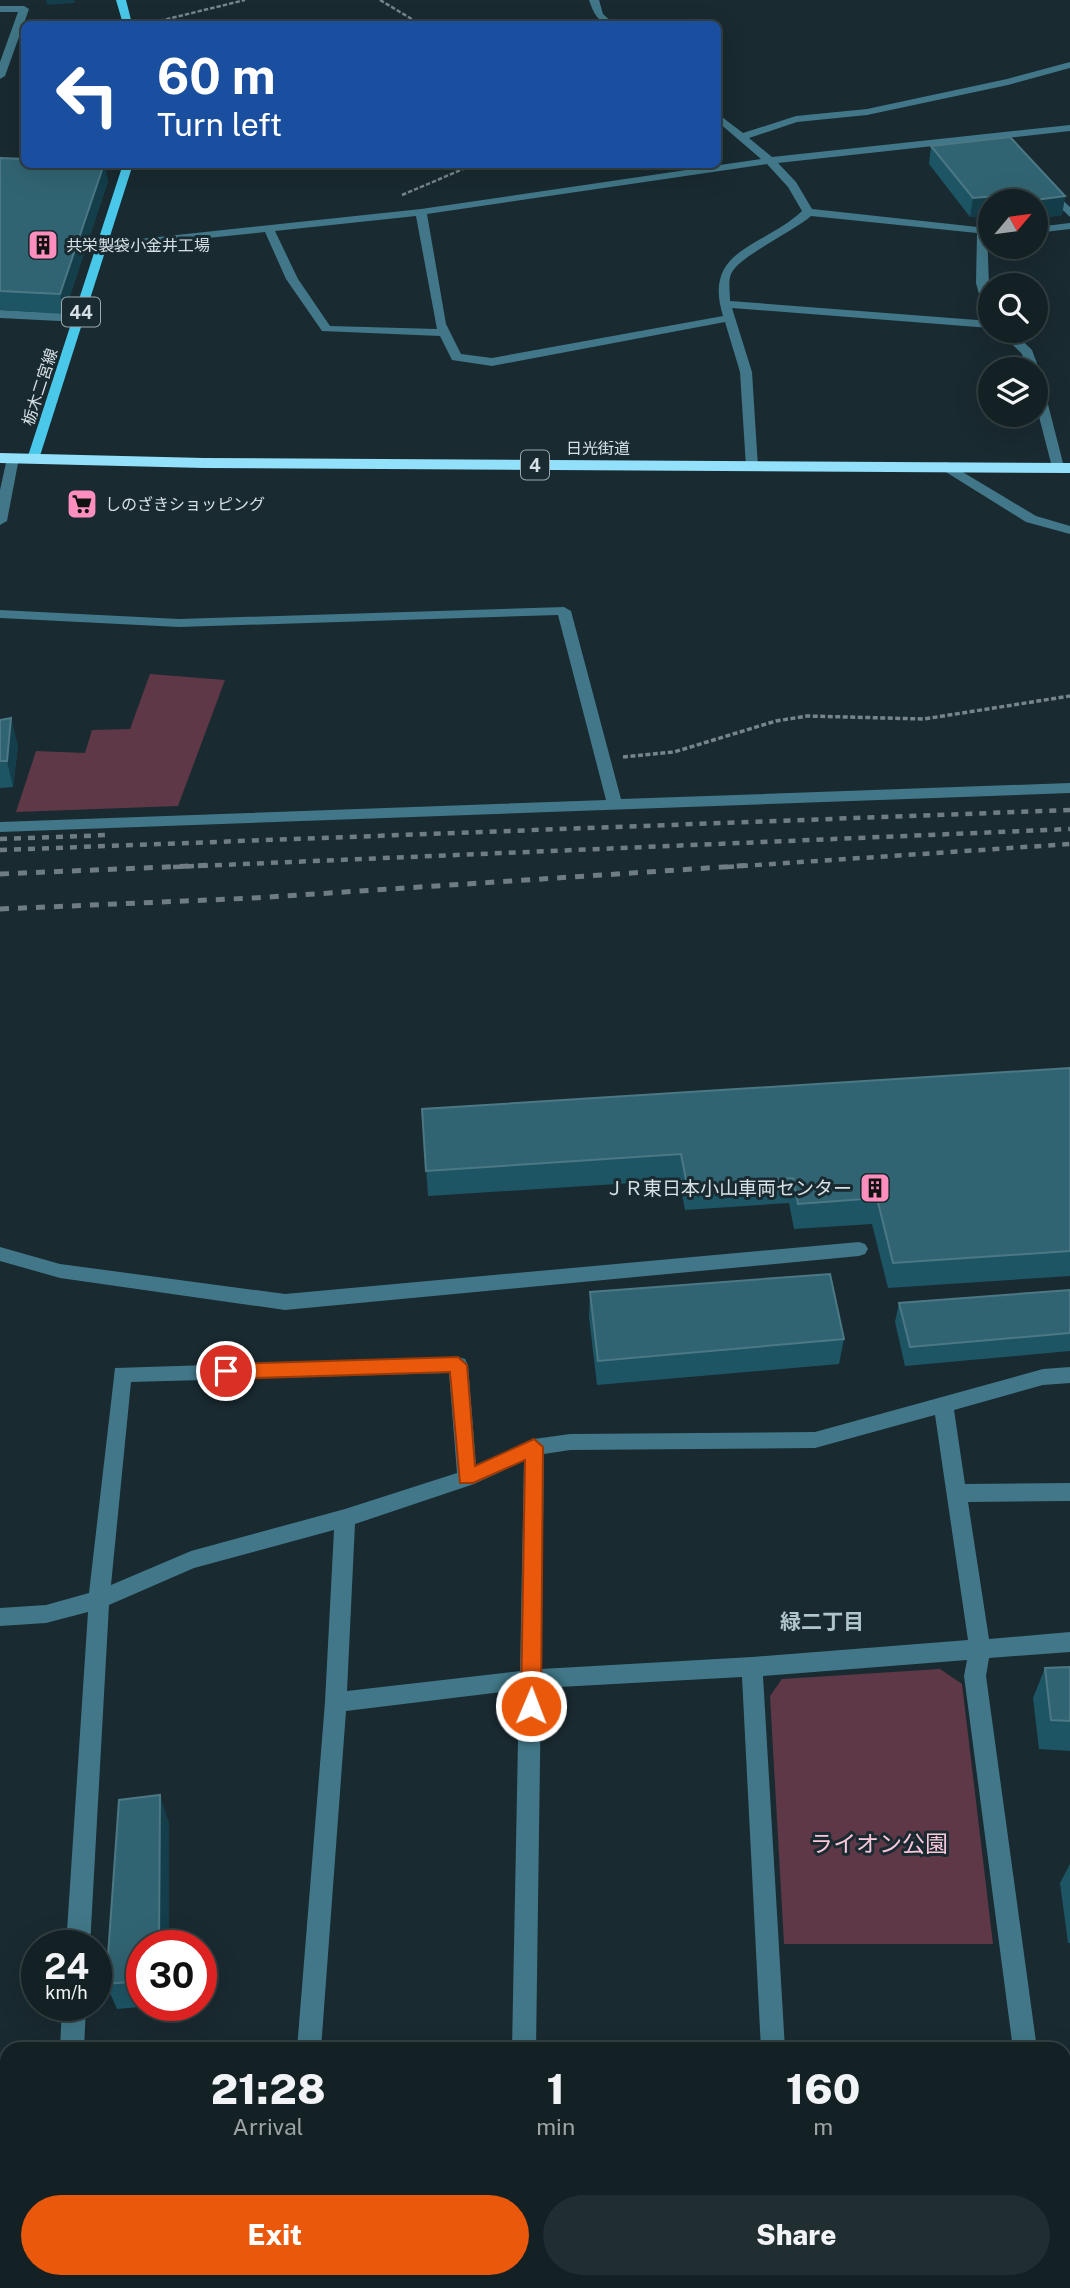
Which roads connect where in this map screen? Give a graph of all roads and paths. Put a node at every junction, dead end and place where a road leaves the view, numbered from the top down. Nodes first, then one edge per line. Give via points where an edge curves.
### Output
1 (121, 0) edge
2 (245, 0) edge
3 (380, 0) edge
4 (594, 0) edge
5 (0, 9) edge
6 (127, 21) edge
7 (159, 21) edge
8 (415, 21) edge
9 (606, 21) edge
10 (1070, 65) edge
11 (0, 76) edge
12 (721, 119) edge
13 (1070, 128) edge
14 (996, 135) junction
15 (741, 136) junction
16 (1006, 145) edge
17 (768, 161) junction
18 (127, 168) edge
19 (720, 168) edge
20 (721, 168) edge
21 (1042, 185) edge
22 (421, 212) junction
23 (808, 212) junction
24 (1070, 214) edge
25 (1070, 226) edge
26 (269, 229) junction
27 (978, 229) edge
28 (1048, 229) edge
29 (102, 246) junction
30 (725, 304) junction
31 (0, 314) edge
32 (79, 318) junction
33 (729, 318) junction
34 (978, 324) edge
35 (444, 333) junction
36 (1016, 343) edge
37 (1028, 357) edge
38 (1048, 418) edge
39 (6, 458) edge
40 (33, 458) junction
41 (946, 466) junction
42 (752, 467) junction
43 (1064, 467) edge
44 (0, 522) edge
45 (1070, 530) edge
46 (0, 614) edge
47 (1070, 696) edge
48 (605, 759) junction
49 (1070, 788) edge
50 (615, 806) junction
51 (0, 827) edge
52 (859, 1250) dead end
53 (0, 1254) edge
54 (1070, 1375) edge
55 (943, 1404) junction
56 (534, 1447) junction
57 (467, 1478) junction
58 (1070, 1492) edge
59 (958, 1493) junction
60 (345, 1518) junction
61 (99, 1600) junction
62 (0, 1617) edge
63 (1070, 1642) edge
64 (980, 1649) junction
65 (752, 1667) junction
66 (532, 1679) junction
67 (337, 1702) junction
68 (79, 1930) edge
69 (73, 2021) edge
70 (72, 2042) edge
71 (310, 2042) edge
72 (524, 2042) edge
73 (773, 2042) edge
74 (1024, 2042) edge

1 - 6 main road
2 - 7 path
3 - 8 path
4 - 9 street
5 - 11 street via 24,9
10 - 15 street via 867,111 796,119
12 - 15 street
13 - 14 street
14 - 16 street
14 - 17 street
15 - 17 street
17 - 20 street
17 - 23 street
18 - 29 main road, 栃木二宮線 / 44
19 - 22 street
21 - 24 street
22 - 26 street
22 - 35 street
23 - 27 street
23 - 30 street via 731,265 723,282
25 - 28 street
26 - 29 street
26 - 35 street via 292,279 326,330
29 - 32 main road, 栃木二宮線 / 44
30 - 33 street
30 - 34 street
31 - 32 street
32 - 40 main road, 栃木二宮線 / 44
33 - 35 street via 492,362 456,357
33 - 42 street via 746,372
36 - 37 street
38 - 43 street
39 - 40 highway, 日光街道 / 4
39 - 44 street
40 - 42 highway, 日光街道 / 4
41 - 42 highway, 日光街道 / 4
41 - 43 highway, 日光街道 / 4
41 - 45 street via 1031,519
46 - 48 street via 179,624 564,611
47 - 48 path via 924,719 807,716 674,752
48 - 50 street
49 - 50 street
50 - 51 street
52 - 53 street via 285,1302 61,1271
54 - 55 street via 1043,1377
55 - 56 street via 815,1440 570,1442
55 - 59 street
56 - 57 street
56 - 66 street
57 - 60 street
57 - 61 street via 458,1365 122,1374
58 - 59 street
59 - 64 street
60 - 61 street via 191,1560
60 - 67 street
61 - 62 street via 46,1614
61 - 68 street
63 - 64 street
64 - 65 street
64 - 74 street via 975,1676
65 - 66 street
65 - 73 street
66 - 67 street
66 - 72 street
67 - 71 street
69 - 70 street

